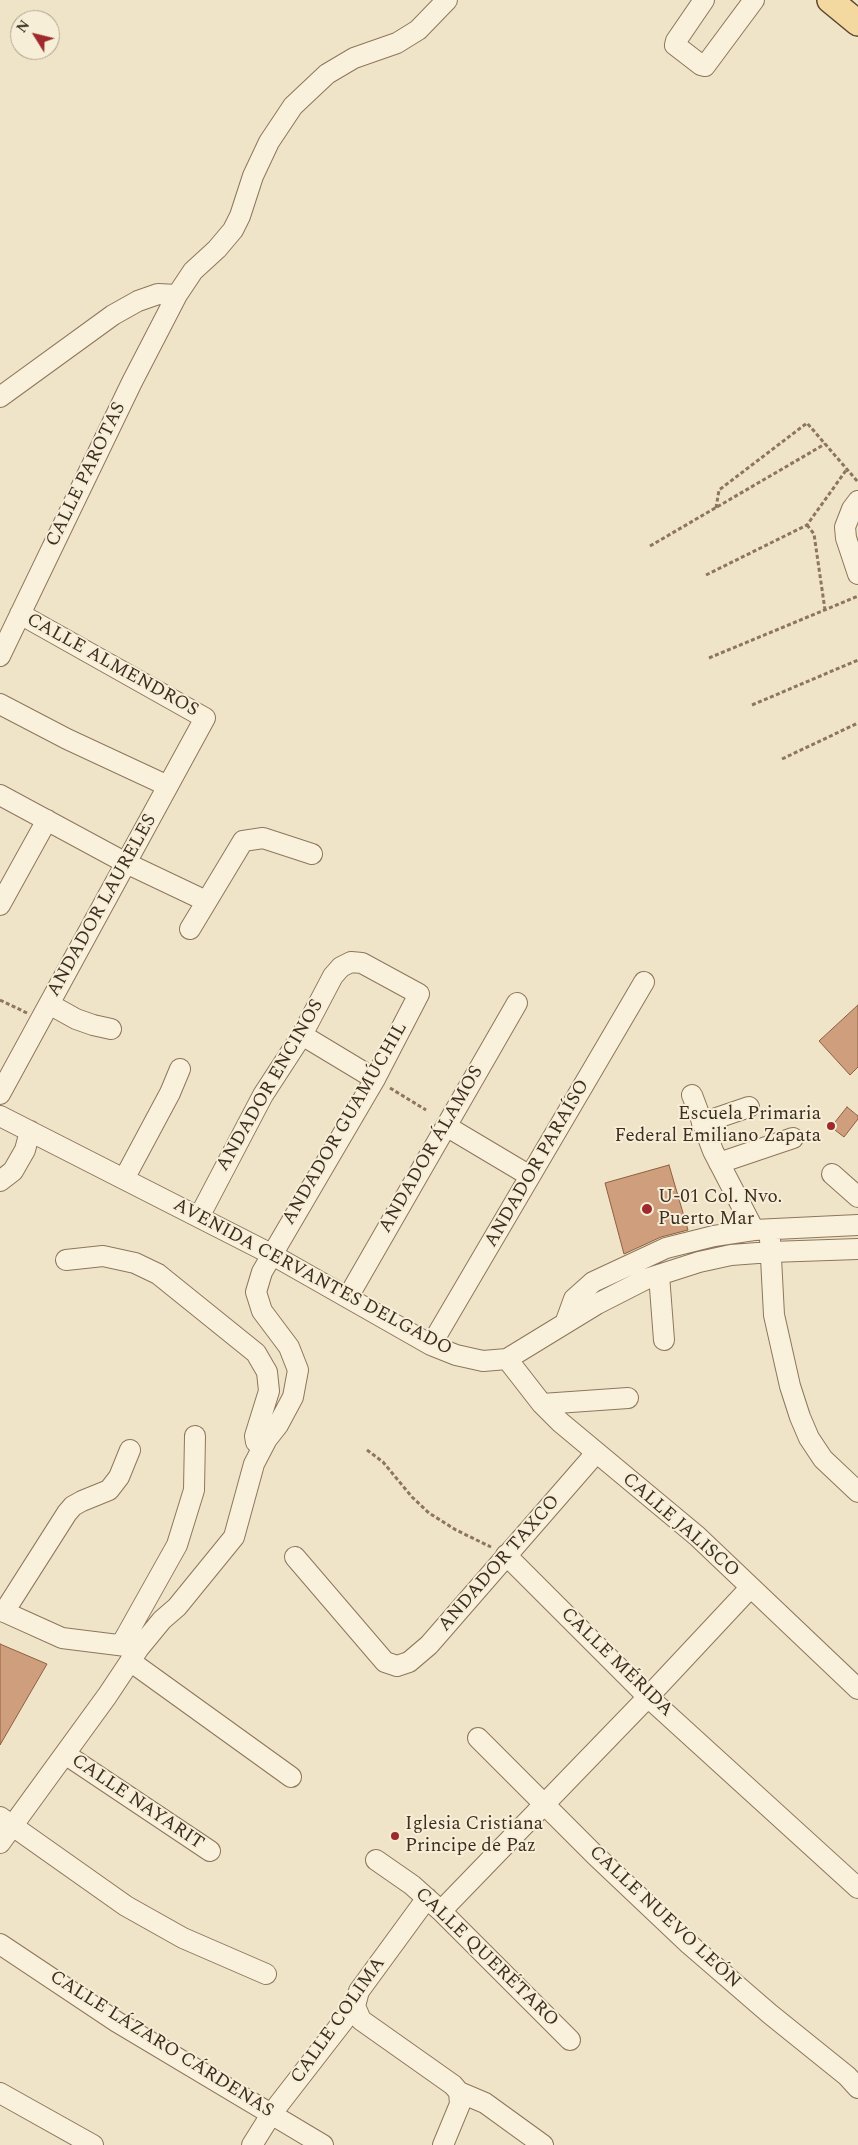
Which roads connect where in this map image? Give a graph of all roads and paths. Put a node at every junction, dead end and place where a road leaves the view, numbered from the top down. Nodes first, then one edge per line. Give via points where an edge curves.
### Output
1 (447, 0) edge
2 (704, 0) edge
3 (754, 0) edge
4 (830, 0) edge
5 (858, 22) edge
6 (177, 295) junction
7 (0, 398) edge
8 (825, 444) junction
9 (847, 469) junction
10 (858, 482) edge
11 (858, 501) edge
12 (716, 508) junction
13 (807, 525) junction
14 (650, 546) dead end
15 (858, 574) edge
16 (706, 575) dead end
17 (858, 596) edge
18 (825, 610) junction
19 (20, 614) junction
20 (0, 656) edge
21 (709, 658) dead end
22 (858, 660) edge
23 (0, 704) edge
24 (752, 706) dead end
25 (205, 718) joint
26 (858, 724) edge
27 (782, 759) dead end
28 (168, 786) junction
29 (0, 796) edge
30 (47, 820) junction
31 (312, 854) dead end
32 (126, 863) junction
33 (206, 901) junction
34 (0, 905) edge
35 (190, 929) dead end
36 (351, 962) joint
37 (644, 982) dead end
38 (0, 1000) edge
39 (517, 1003) dead end
40 (45, 1012) junction
41 (111, 1029) dead end
42 (302, 1035) junction
43 (180, 1069) dead end
44 (375, 1080) junction
45 (0, 1094) edge
46 (692, 1095) dead end
47 (749, 1106) dead end
48 (426, 1110) dead end
49 (0, 1116) edge
50 (702, 1124) junction
51 (446, 1126) junction
52 (30, 1131) junction
53 (793, 1138) dead end
54 (719, 1163) junction
55 (832, 1174) dead end
56 (530, 1176) junction
57 (124, 1179) junction
58 (0, 1181) edge
59 (858, 1197) edge
60 (198, 1217) junction
61 (858, 1225) edge
62 (762, 1230) junction
63 (858, 1249) edge
64 (771, 1252) junction
65 (271, 1254) junction
66 (66, 1260) dead end
67 (638, 1261) junction
68 (652, 1277) junction
69 (348, 1297) junction
70 (566, 1321) junction
71 (664, 1340) dead end
72 (432, 1345) junction
73 (507, 1359) junction
74 (628, 1398) dead end
75 (542, 1404) junction
76 (195, 1436) dead end
77 (262, 1448) junction
78 (130, 1450) dead end
79 (367, 1450) dead end
80 (596, 1453) junction
81 (858, 1492) edge
82 (506, 1555) junction
83 (295, 1557) dead end
84 (750, 1588) junction
85 (2, 1611) edge
86 (130, 1651) junction
87 (858, 1689) edge
88 (648, 1697) junction
89 (478, 1738) dead end
90 (65, 1754) junction
91 (291, 1777) dead end
92 (544, 1803) junction
93 (7, 1822) edge
94 (0, 1843) edge
95 (210, 1852) dead end
96 (376, 1860) dead end
97 (858, 1888) edge
98 (434, 1904) junction
99 (0, 1944) edge
100 (266, 1974) dead end
101 (355, 2006) junction
102 (570, 2040) dead end
103 (858, 2088) edge
104 (459, 2092) junction
105 (0, 2093) edge
106 (272, 2113) junction
107 (93, 2145) edge
108 (252, 2145) edge
109 (323, 2145) edge
110 (443, 2145) edge
111 (543, 2145) edge

1 - 6 street, CALLE PAROTAS via 418,30 396,44 354,58 326,74 293,106 269,142 233,230 217,250 193,271
2 - 3 street via 675,45 705,66
4 - 5 main road
6 - 7 street via 158,294 113,315
6 - 19 street, CALLE PAROTAS
8 - 9 path
8 - 12 path
8 - 12 path via 807,423 718,490
9 - 10 path
9 - 13 path
11 - 15 street via 845,527
12 - 14 path
13 - 16 path
13 - 18 path via 814,534
17 - 18 path
18 - 21 path
19 - 20 street, CALLE PAROTAS
19 - 25 street, CALLE ALMENDROS
22 - 24 path
23 - 28 street
25 - 28 street, ANDADOR LAURELES
26 - 27 path
28 - 32 street, ANDADOR LAURELES
29 - 30 street
30 - 32 street
30 - 34 street
31 - 33 street via 263,838 243,841
32 - 33 street
32 - 40 street, ANDADOR LAURELES
33 - 35 street
36 - 42 street, ANDADOR ENCINOS via 333,976
36 - 44 street, ANDADOR GUAMÚCHIL via 362,963 420,994
37 - 56 street, ANDADOR PARAÍSO
38 - 40 path
39 - 51 street, ANDADOR ÁLAMOS
40 - 41 street
40 - 45 street, ANDADOR LAURELES
42 - 44 street
42 - 60 street, ANDADOR ENCINOS via 263,1095
43 - 57 street
44 - 48 path
44 - 65 street, ANDADOR GUAMÚCHIL
46 - 50 street
47 - 50 street
49 - 52 street, AVENIDA CERVANTES DELGADO
50 - 54 street
51 - 56 street
51 - 69 street, ANDADOR ÁLAMOS
52 - 57 street, AVENIDA CERVANTES DELGADO
52 - 58 street via 25,1150 13,1171
53 - 54 street
54 - 62 street
55 - 59 street
56 - 72 street, ANDADOR PARAÍSO
57 - 60 street, AVENIDA CERVANTES DELGADO
60 - 65 street, AVENIDA CERVANTES DELGADO
61 - 62 street
62 - 64 street
62 - 67 street via 714,1236 666,1248
63 - 64 street, AVENIDA CERVANTES DELGADO
64 - 68 street, AVENIDA CERVANTES DELGADO via 707,1260
64 - 81 street via 774,1315 800,1417 823,1459
65 - 69 street, AVENIDA CERVANTES DELGADO
65 - 77 street via 256,1292 262,1311 289,1348 298,1370 293,1397
66 - 77 street via 103,1256 135,1263 158,1274 256,1353 267,1372 269,1391 255,1436
67 - 68 street
67 - 70 street via 593,1282 574,1299
68 - 70 street, AVENIDA CERVANTES DELGADO
68 - 71 street
69 - 72 street, AVENIDA CERVANTES DELGADO
70 - 73 street, AVENIDA CERVANTES DELGADO
72 - 73 street, AVENIDA CERVANTES DELGADO via 483,1361
73 - 75 street, CALLE JALISCO
74 - 75 street
75 - 80 street, CALLE JALISCO
76 - 86 street via 194,1490 177,1545
77 - 86 street via 254,1464 234,1537 177,1607
78 - 85 street via 119,1477 109,1490 73,1506
79 - 82 path via 383,1462 429,1513
80 - 82 street, ANDADOR TAXCO
80 - 84 street, CALLE JALISCO via 697,1536
82 - 83 street, ANDADOR TAXCO via 429,1645 409,1662 397,1666 385,1662
82 - 88 street, CALLE MÉRIDA
84 - 87 street, CALLE JALISCO
84 - 88 street, CALLE COLIMA
85 - 86 street via 62,1638
86 - 90 street
86 - 91 street
88 - 92 street, CALLE COLIMA
88 - 97 street, CALLE MÉRIDA
89 - 92 street, CALLE NUEVO LEÓN
90 - 93 street
90 - 95 street, CALLE NAYARIT
92 - 98 street, CALLE COLIMA
92 - 103 street, CALLE NUEVO LEÓN via 689,1944
93 - 94 street
93 - 100 street via 126,1906 183,1938
96 - 98 street, CALLE QUERÉTARO
98 - 101 street, CALLE COLIMA via 359,1991
98 - 102 street, CALLE QUERÉTARO
99 - 106 street, CALLE LÁZARO CÁRDENAS via 117,2022
101 - 104 street via 361,2020
101 - 106 street, CALLE COLIMA
104 - 110 street via 460,2104
104 - 111 street via 485,2103
105 - 107 street
106 - 108 street, CALLE COLIMA
106 - 109 street, CALLE LÁZARO CÁRDENAS

